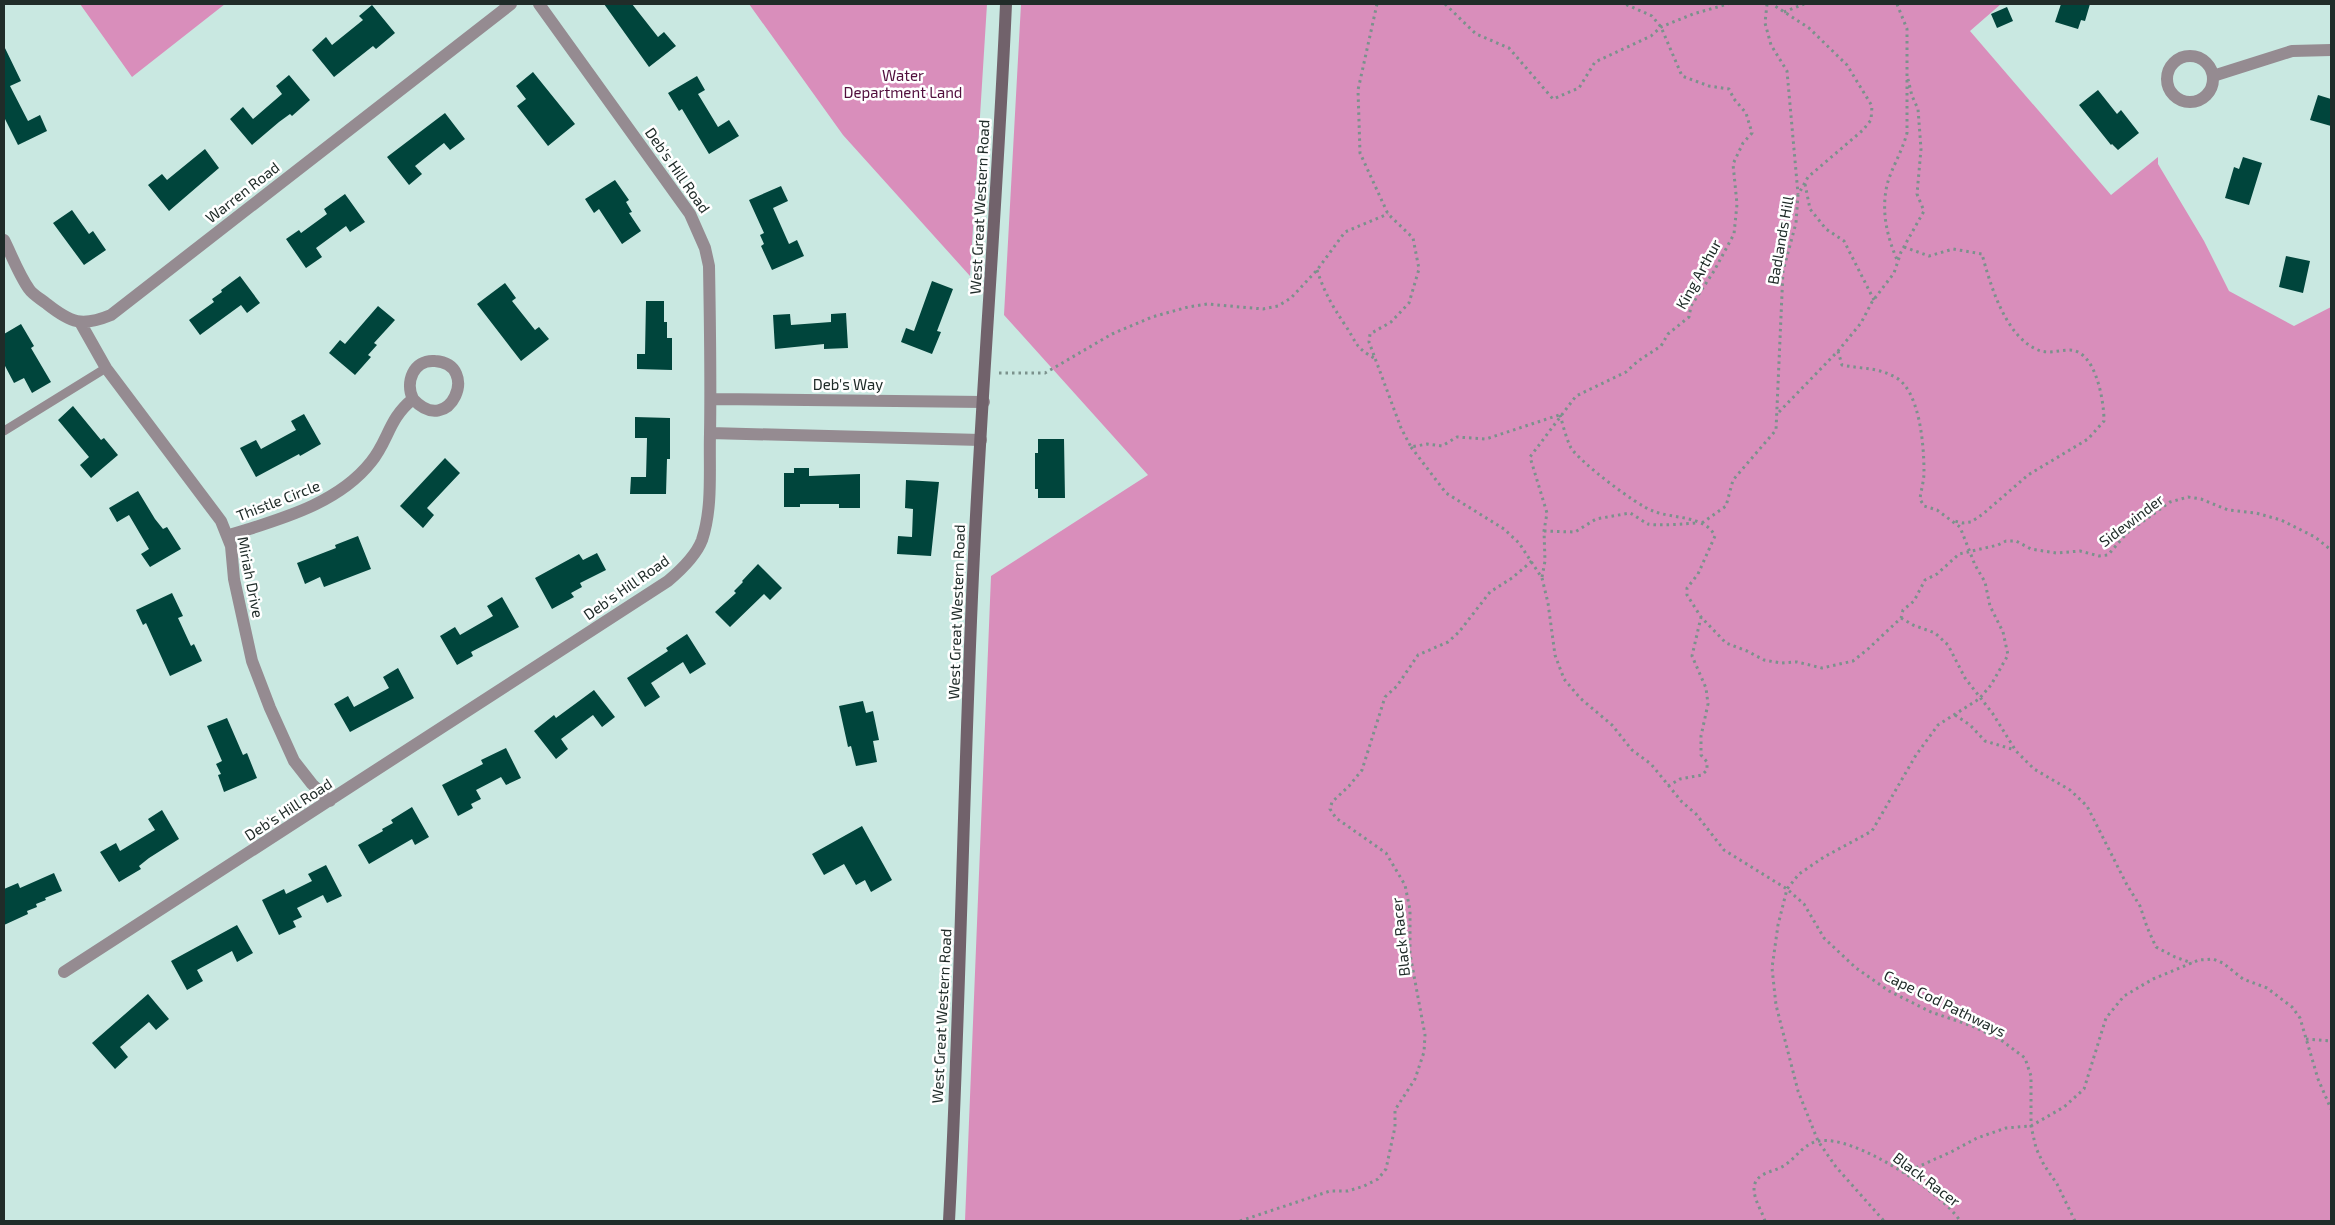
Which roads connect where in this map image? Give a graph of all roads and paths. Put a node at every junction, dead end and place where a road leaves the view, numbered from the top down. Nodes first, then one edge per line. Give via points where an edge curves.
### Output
1 (510, 4) edge
2 (539, 4) edge
3 (1006, 4) edge
4 (1377, 4) edge
5 (1445, 4) edge
6 (1625, 4) edge
7 (1728, 4) edge
8 (1767, 4) edge
9 (1772, 4) edge
10 (1804, 4) edge
11 (1897, 4) edge
12 (1783, 12) junction
13 (1662, 27) junction
14 (2331, 50) edge
15 (2213, 76) dead end
16 (1908, 79) junction
17 (1804, 183) junction
18 (1798, 195) junction
19 (1388, 214) junction
20 (4, 240) edge
21 (1904, 247) junction
22 (1898, 262) junction
23 (1317, 270) junction
24 (1874, 300) junction
25 (80, 322) junction
26 (1838, 351) junction
27 (1376, 360) junction
28 (986, 363) junction
29 (106, 368) junction
30 (413, 399) dead end
31 (712, 399) junction
32 (984, 402) junction
33 (1778, 413) junction
34 (1560, 415) junction
35 (4, 431) edge
36 (710, 433) junction
37 (981, 440) junction
38 (1411, 447) junction
39 (1953, 520) junction
40 (1702, 523) junction
41 (1544, 531) junction
42 (227, 536) junction
43 (2331, 550) edge
44 (1969, 551) junction
45 (1532, 562) junction
46 (1542, 578) junction
47 (1701, 617) junction
48 (1900, 618) junction
49 (1979, 699) junction
50 (1955, 715) junction
51 (2016, 751) junction
52 (1668, 786) junction
53 (330, 801) junction
54 (1787, 889) junction
55 (2192, 962) junction
56 (64, 972) dead end
57 (2306, 1039) junction
58 (2331, 1041) edge
59 (2331, 1109) edge
60 (2031, 1126) junction
61 (1818, 1141) junction
62 (1904, 1173) junction
63 (948, 1221) edge
64 (1240, 1221) edge
65 (1765, 1221) edge
66 (1884, 1221) edge
67 (1960, 1221) edge
68 (2075, 1221) edge

1 - 25 street, Warren Road via 111,315 94,322
2 - 31 street, Deb's Hill Road via 699,230 709,266
3 - 28 street, West Great Western Road
4 - 19 path via 1358,90 1358,129 1360,154
5 - 13 path via 1476,34 1509,48 1554,99 1579,88 1594,62 1651,36
6 - 13 path, King Arthur via 1652,16
7 - 13 path
8 - 18 path via 1765,23 1771,45 1787,71
9 - 12 path, Badlands Hill
10 - 12 path
11 - 16 path via 1907,29
12 - 17 path, Badlands Hill via 1809,28 1847,65 1872,106 1871,120 1863,130 1820,165
13 - 34 path, King Arthur via 1682,76 1730,89 1734,100 1746,113 1752,133 1733,164 1737,204 1734,234 1691,306 1689,317 1668,334 1662,346 1626,372 1576,396
14 - 15 street via 2292,51
16 - 21 path via 1918,109 1921,149 1917,194 1924,211
16 - 22 path via 1905,98 1907,133 1887,184 1885,205 1886,231
17 - 18 path, Badlands Hill
17 - 24 path via 1810,209 1826,229 1844,241
18 - 33 path, Badlands Hill via 1796,223 1783,270
19 - 23 path via 1345,232
19 - 27 path via 1413,238 1419,269 1409,303 1391,322 1370,334 1369,342
20 - 25 street via 30,290 60,315
21 - 22 path
21 - 39 path via 1929,256 1953,248 1982,254 1989,282 2013,330 2036,349 2049,353 2071,350 2087,358 2104,406 2104,421 2088,439 2028,475 1998,503 1971,522
22 - 24 path
23 - 27 path via 1334,312 1354,343
23 - 28 path via 1291,298 1278,306 1263,309 1207,304 1152,317 1112,334 1045,373 1000,373
24 - 26 path via 1862,323
25 - 29 street, Miriah Drive
26 - 33 path
26 - 39 path via 1842,365 1880,370 1907,386 1913,399 1922,446 1924,474 1920,499 1924,506
27 - 38 path
28 - 32 street, West Great Western Road
29 - 35 lane
29 - 42 street, Miriah Drive via 210,505
30 - 42 street, Thistle Circle via 400,409 377,455 339,491 304,509
31 - 32 street, Deb's Way
31 - 36 street, Deb's Hill Road
32 - 37 street, West Great Western Road
33 - 40 path, Badlands Hill via 1776,430 1732,480 1726,506
34 - 38 path via 1486,439 1457,437 1442,446
34 - 40 path via 1571,448 1626,495 1652,511
34 - 41 path via 1530,457 1547,513
36 - 37 street
36 - 53 street, Deb's Hill Road via 706,520 701,541 681,570
37 - 63 street, West Great Western Road
38 - 45 path via 1446,493 1504,529
39 - 44 path via 1960,527
40 - 41 path via 1657,525 1630,513 1596,520 1575,532
40 - 47 path, Sidewinder via 1711,528 1714,536 1698,574 1687,588 1687,595
41 - 46 path
42 - 53 street, Miriah Drive via 252,661 270,708 294,761
43 - 44 path, Sidewinder via 2315,537 2281,520 2228,510 2188,497 2170,502 2127,533 2108,555 2080,551 2056,553 2031,549 2016,541
44 - 48 path, Sidewinder via 1959,554 1937,574 1925,580 1914,601 1902,610
44 - 49 path via 1985,582 1990,606 2003,632 2008,654 1991,685
45 - 46 path
45 - 64 path, Black Racer via 1490,592 1448,642 1418,655 1398,686 1385,697 1362,770 1332,802 1330,809 1336,818 1386,852 1405,885 1410,910 1409,938 1425,1035 1424,1052 1416,1079 1395,1110 1395,1127 1386,1169 1378,1179 1364,1186 1348,1191 1330,1191
46 - 52 path, Cape Cod Pathways via 1555,655 1564,679 1580,698 1612,725 1632,750 1651,764
47 - 48 path, Sidewinder via 1726,643 1764,660 1797,662 1822,668 1853,661
47 - 52 path via 1692,656 1706,688 1708,704 1701,736 1701,755 1707,762 1707,770 1702,775 1680,779
48 - 49 path via 1934,633 1948,645
49 - 50 path
49 - 51 path via 1993,714
50 - 51 path via 1985,741
50 - 54 path via 1938,725 1916,755 1872,831 1798,874
51 - 55 path via 2034,769 2070,790 2087,806 2140,906 2156,947
52 - 54 path, Cape Cod Pathways via 1696,814 1724,850
53 - 56 street, Deb's Hill Road
54 - 60 path, Cape Cod Pathways via 1804,904 1824,938 1856,968 1889,991 2001,1040 2025,1058 2032,1076
54 - 61 path via 1772,968 1776,1005 1798,1090
55 - 57 path via 2213,960 2223,963 2243,979 2267,988 2292,1007 2300,1018
55 - 60 path via 2124,996 2106,1018 2084,1090 2064,1107
57 - 58 path
57 - 59 path
60 - 62 path via 2006,1128 1977,1138
60 - 68 path, Cape Cod Pathways via 2036,1148
61 - 62 path, Black Racer via 1841,1142 1889,1162
61 - 65 path via 1805,1146 1783,1167 1761,1176 1754,1184 1754,1193
61 - 66 path via 1836,1168
62 - 67 path, Black Racer via 1934,1195

